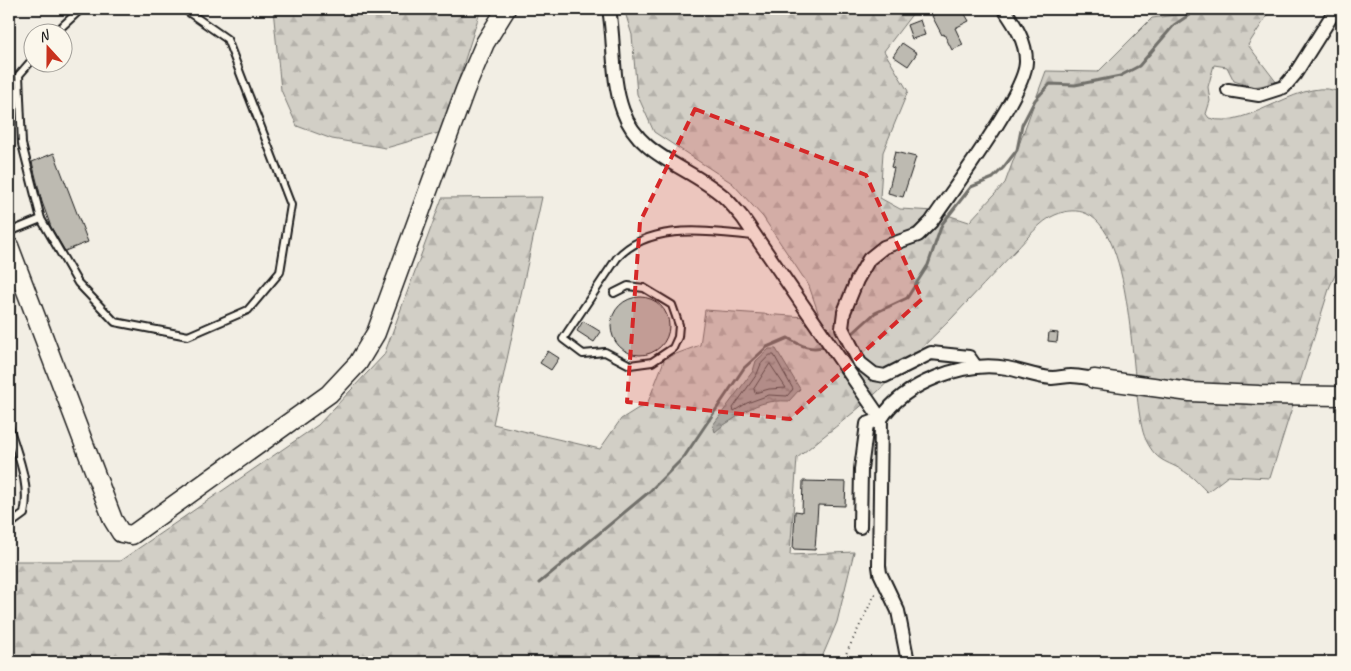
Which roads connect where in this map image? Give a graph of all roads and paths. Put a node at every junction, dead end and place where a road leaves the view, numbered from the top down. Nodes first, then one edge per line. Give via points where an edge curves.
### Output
1 (81, 9) edge
2 (184, 9) edge
3 (506, 9) edge
4 (610, 9) edge
5 (1004, 9) edge
6 (1336, 9) edge
7 (67, 22) edge
8 (22, 72) edge
9 (1228, 90) dead end
10 (41, 219) junction
11 (9, 232) edge
12 (757, 236) junction
13 (9, 246) edge
14 (614, 293) dead end
15 (976, 367) junction
16 (1094, 379) joint
17 (1342, 396) edge
18 (880, 419) junction
19 (9, 426) edge
20 (9, 525) edge
21 (860, 527) dead end
22 (882, 578) junction
23 (842, 662) edge
24 (908, 662) edge

1 - 7 lane
2 - 10 lane via 227,39 291,205 280,272 248,310 188,336 115,322 78,283
3 - 13 street via 485,43 465,90 376,333 358,363 329,394 132,535 121,533 113,520
4 - 12 street via 620,100 633,131 659,156 723,196
5 - 15 street via 1024,46 1026,63 1018,90 931,222 918,235 884,247 870,259 844,312 842,328 860,363 874,374 885,376 931,352 969,357
6 - 9 street via 1284,87 1259,95
8 - 10 lane via 22,144
10 - 11 lane
12 - 14 lane via 707,232 648,236 625,249 617,258 563,338 583,354 605,352 630,365 652,362 673,348 678,337 679,325 672,305 644,288 628,286
12 - 18 street
15 - 16 street via 1006,368 1052,378
15 - 18 street via 937,376 895,402
16 - 17 street via 1190,392
18 - 21 street via 868,424 861,469
18 - 22 street via 879,566
19 - 20 lane via 26,483 27,501 24,514
22 - 23 path
22 - 24 street via 898,611

